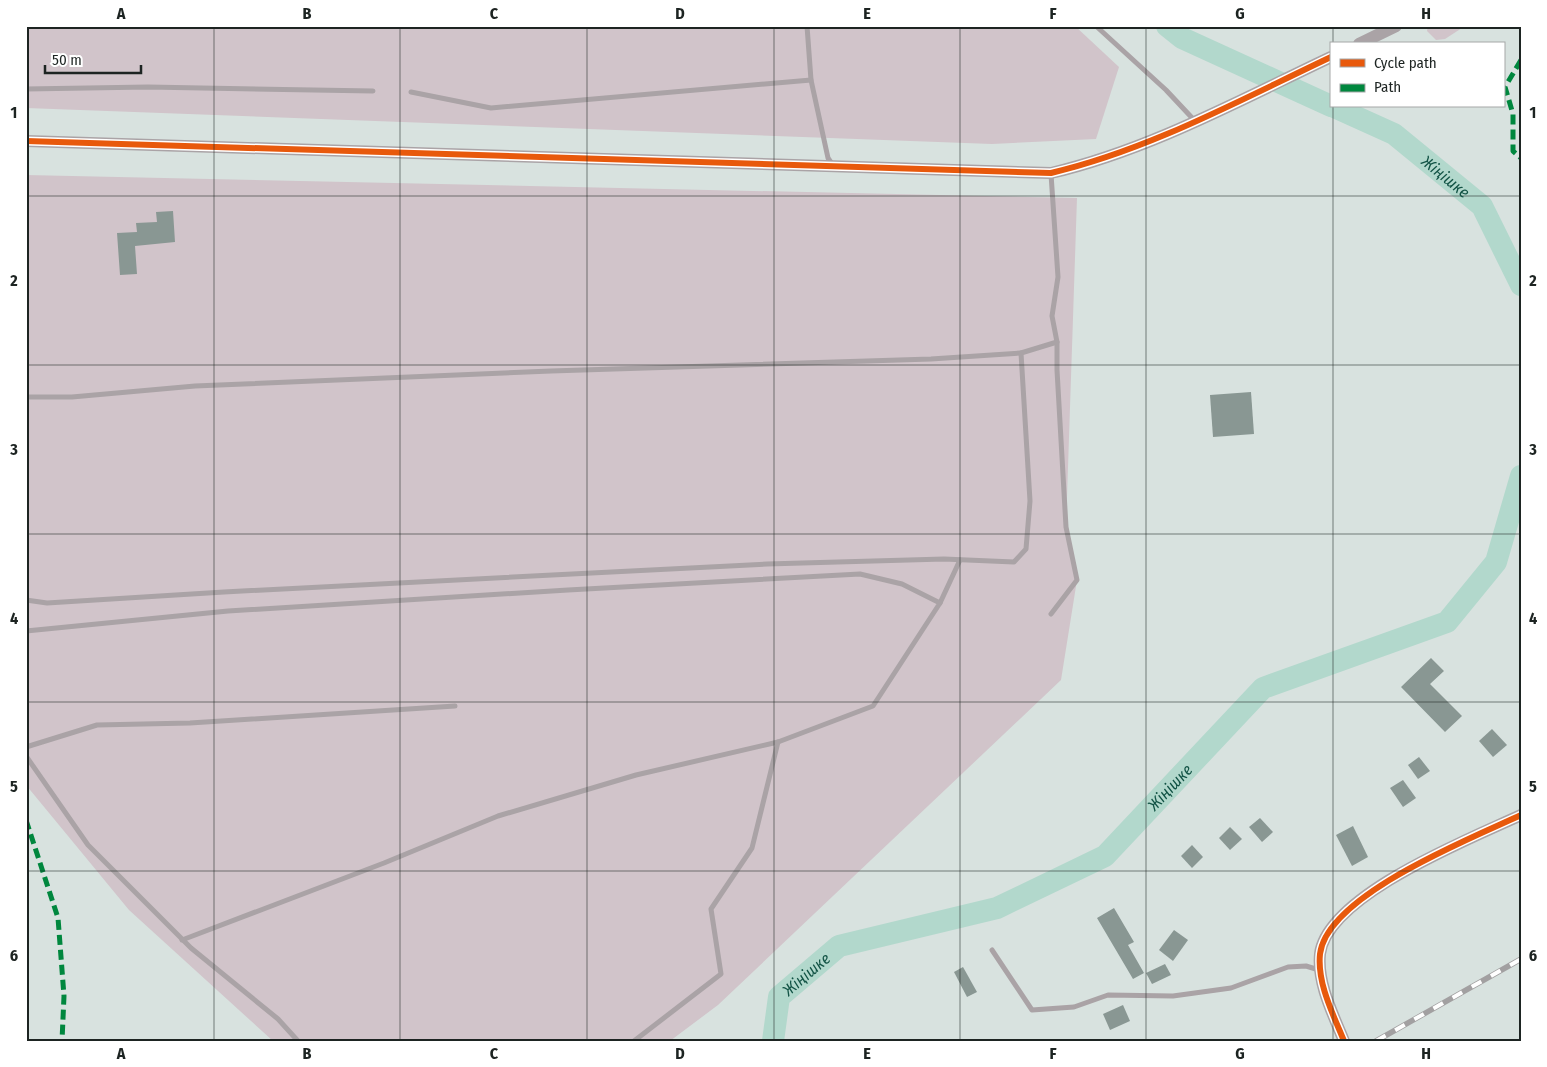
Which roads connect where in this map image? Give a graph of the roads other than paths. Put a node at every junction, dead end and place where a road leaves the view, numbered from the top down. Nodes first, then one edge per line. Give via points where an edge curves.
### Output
1 (807, 26) edge
2 (1096, 26) edge
3 (1396, 26) edge
4 (1363, 42) edge
5 (1330, 57) edge
6 (811, 80) junction
7 (26, 89) edge
8 (373, 91) dead end
9 (411, 92) dead end
10 (1200, 119) junction
11 (26, 141) edge
12 (833, 166) junction
13 (1051, 173) junction
14 (1057, 342) junction
15 (1021, 353) junction
16 (26, 397) edge
17 (960, 560) junction
18 (26, 600) edge
19 (940, 603) junction
20 (1051, 614) dead end
21 (26, 631) edge
22 (455, 706) dead end
23 (778, 742) junction
24 (26, 747) edge
25 (26, 756) edge
26 (1521, 815) edge
27 (182, 940) junction
28 (992, 950) dead end
29 (1319, 970) junction
30 (298, 1041) edge
31 (634, 1041) edge
32 (1344, 1041) edge

1 - 6 lane
2 - 10 lane
3 - 4 street
5 - 10 street
6 - 9 lane via 491,108
6 - 12 lane via 828,158
7 - 8 lane via 148,87
10 - 13 street via 1125,151
11 - 12 street
12 - 13 street
13 - 14 lane via 1058,277 1052,316
14 - 15 lane
14 - 20 lane via 1066,527 1076,580
15 - 16 lane via 205,385 72,397
15 - 17 lane via 1030,501 1026,549 1014,562
17 - 18 lane via 767,564 48,603
17 - 19 lane
19 - 21 lane via 902,584 860,574 228,611
19 - 23 lane via 873,706
22 - 24 lane via 190,723 97,725
23 - 27 lane via 636,775 498,816
23 - 31 lane via 752,848 711,909 721,974
25 - 27 lane via 88,845
26 - 29 street via 1411,867 1346,910 1330,930 1320,951
27 - 30 lane via 278,1019
28 - 29 lane via 1032,1010 1074,1007 1108,995 1172,996 1231,988 1288,967 1306,966
29 - 32 street

